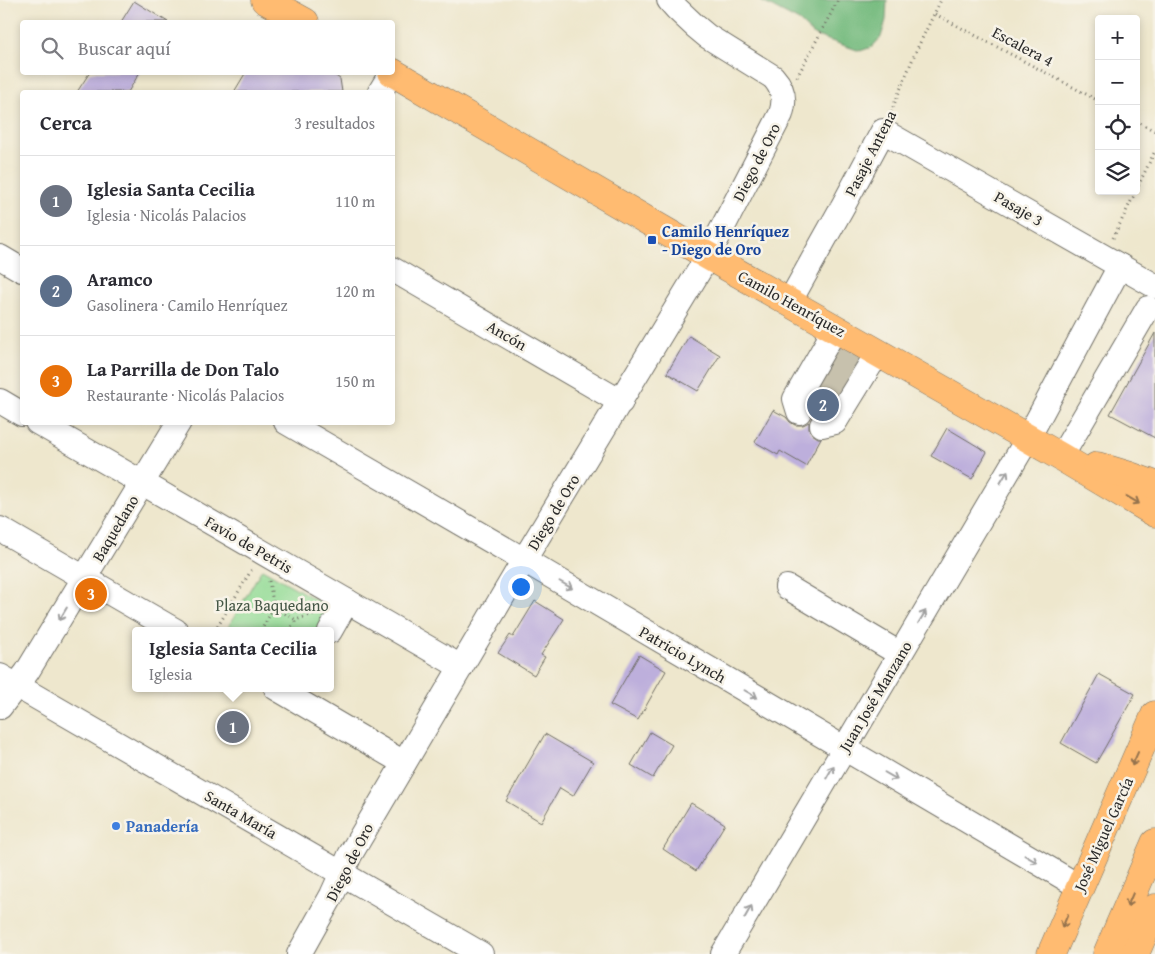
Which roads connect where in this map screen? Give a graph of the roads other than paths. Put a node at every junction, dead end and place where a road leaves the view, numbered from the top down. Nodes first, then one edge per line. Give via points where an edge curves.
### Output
1 (669, 0) edge
2 (268, 1) edge
3 (301, 20) edge
4 (395, 74) edge
5 (390, 75) edge
6 (381, 90) edge
7 (883, 131) joint
8 (708, 256) junction
9 (0, 257) edge
10 (1112, 262) junction
11 (20, 269) edge
12 (395, 271) edge
13 (1155, 286) edge
14 (790, 301) junction
15 (1148, 308) dead end
16 (820, 360) junction
17 (863, 372) junction
18 (0, 401) edge
19 (620, 402) junction
20 (799, 412) dead end
21 (20, 413) edge
22 (822, 424) dead end
23 (42, 425) edge
24 (177, 425) edge
25 (291, 425) edge
26 (1028, 438) junction
27 (1061, 457) junction
28 (142, 483) junction
29 (1155, 485) edge
30 (1155, 513) edge
31 (0, 529) edge
32 (524, 560) junction
33 (85, 578) junction
34 (787, 587) dead end
35 (347, 601) junction
36 (169, 627) edge
37 (332, 627) edge
38 (900, 654) junction
39 (461, 667) junction
40 (8, 681) edge
41 (289, 692) edge
42 (0, 707) edge
43 (1155, 715) edge
44 (844, 748) junction
45 (404, 763) junction
46 (1155, 843) edge
47 (342, 873) junction
48 (1080, 887) junction
49 (1155, 908) edge
50 (299, 954) edge
51 (481, 954) edge
52 (723, 954) edge
53 (1051, 954) edge
54 (1107, 954) edge
55 (1135, 954) edge

1 - 8 street, Diego de Oro via 707,36 773,76 783,93 781,114
2 - 3 main road
4 - 8 main road, Camilo Henríquez
5 - 6 street
7 - 10 street, Pasaje 3
7 - 14 street, Pasaje Antena
8 - 14 main road, Camilo Henríquez
8 - 19 street, Diego de Oro
9 - 11 street
10 - 13 street, Pasaje 3
10 - 26 street, Juan José Manzano
12 - 19 street, Ancón
14 - 16 main road, Camilo Henríquez
15 - 27 street
16 - 17 main road, Camilo Henríquez
16 - 20 street via 795,399
17 - 22 street via 840,404 835,422
17 - 26 main road, Camilo Henríquez
18 - 21 street
19 - 32 street, Diego de Oro
23 - 28 street, Favio de Petris
24 - 28 street, Baquedano
25 - 32 street, Patricio Lynch
26 - 27 main road, Camilo Henríquez
38 -> 26 street, Juan José Manzano
27 - 29 main road, Camilo Henríquez
27 -> 30 main road, Camilo Henríquez
28 - 33 street, Baquedano
28 - 35 street, Favio de Petris
31 - 33 street
32 - 39 street, Diego de Oro
32 -> 44 street, Patricio Lynch
33 - 36 street
33 -> 40 street, Baquedano via 27,672
34 - 38 street
35 - 37 street
35 - 39 street, Favio de Petris
38 - 44 street, Juan José Manzano
39 - 45 street, Diego de Oro
40 - 42 street, Baquedano
40 - 47 street, Santa María
41 - 45 street
43 -> 48 main road, José Miguel García
44 -> 48 street, Patricio Lynch
52 -> 44 street, Juan José Manzano
45 - 47 street, Diego de Oro
46 -> 54 main road
47 - 50 street, Diego de Oro
47 - 51 street, Santa María
48 -> 53 main road, José Miguel García
49 - 55 main road

